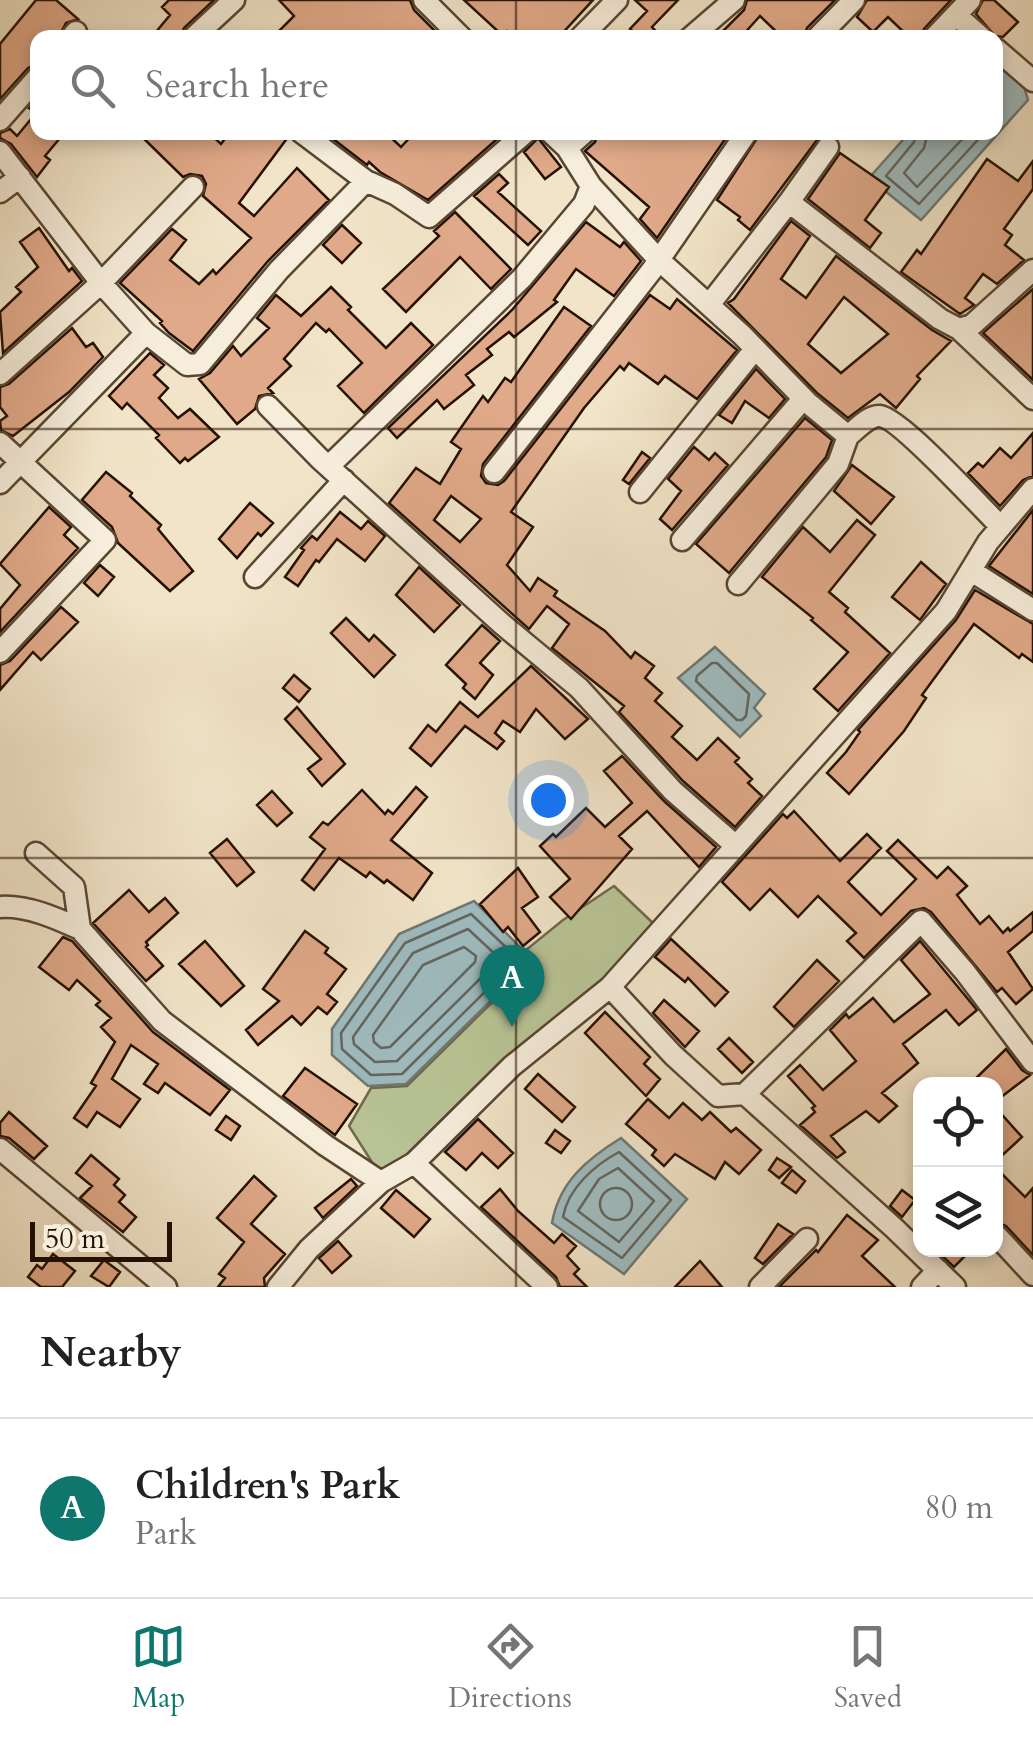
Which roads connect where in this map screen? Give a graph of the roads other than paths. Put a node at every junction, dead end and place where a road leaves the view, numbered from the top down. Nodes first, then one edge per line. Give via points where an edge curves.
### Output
1 (234, 0) edge
2 (424, 0) edge
3 (617, 0) edge
4 (734, 0) edge
5 (854, 0) edge
6 (963, 7) edge
7 (202, 30) edge
8 (454, 30) edge
9 (588, 30) edge
10 (699, 30) edge
11 (825, 30) edge
12 (941, 30) edge
13 (977, 30) edge
14 (1003, 55) edge
15 (1033, 82) edge
16 (30, 86) edge
17 (0, 120) edge
18 (312, 140) edge
19 (517, 140) edge
20 (558, 140) edge
21 (576, 140) edge
22 (740, 140) edge
23 (828, 147) dead end
24 (566, 148) junction
25 (0, 152) edge
26 (20, 177) junction
27 (366, 181) junction
28 (591, 186) junction
29 (193, 187) dead end
30 (0, 192) edge
31 (790, 202) junction
32 (658, 260) junction
33 (1033, 270) edge
34 (101, 283) junction
35 (709, 305) junction
36 (959, 329) junction
37 (146, 333) junction
38 (755, 349) junction
39 (2, 367) edge
40 (803, 399) junction
41 (1033, 399) edge
42 (268, 406) dead end
43 (848, 436) junction
44 (0, 442) edge
45 (19, 463) junction
46 (494, 472) dead end
47 (336, 473) junction
48 (0, 482) edge
49 (1033, 489) edge
50 (640, 492) dead end
51 (1001, 527) junction
52 (682, 540) dead end
53 (973, 572) junction
54 (254, 576) dead end
55 (738, 584) dead end
56 (1033, 610) edge
57 (0, 652) edge
58 (736, 846) junction
59 (36, 853) dead end
60 (0, 906) edge
61 (80, 928) junction
62 (610, 987) junction
63 (1025, 1035) edge
64 (1033, 1062) edge
65 (744, 1094) junction
66 (0, 1149) edge
67 (414, 1164) junction
68 (381, 1182) junction
69 (806, 1239) dead end
70 (1003, 1243) edge
71 (938, 1270) junction
72 (1033, 1275) edge
73 (166, 1287) edge
74 (278, 1287) edge
75 (547, 1287) edge
76 (760, 1287) edge
77 (922, 1287) edge
78 (956, 1287) edge

1 - 7 street
2 - 8 street
3 - 9 street
4 - 10 street
5 - 11 street
6 - 12 street
6 - 13 street
14 - 15 street
16 - 17 street
18 - 27 street
19 - 27 street via 429,216
20 - 24 street
21 - 24 street
22 - 32 street
23 - 31 street
24 - 28 street
25 - 26 street
26 - 30 street
26 - 34 street
27 - 37 street via 200,364 188,365
28 - 32 street
28 - 47 street via 584,204 522,278
29 - 34 street
31 - 35 street
31 - 36 street
32 - 35 street
32 - 46 street
33 - 36 street
34 - 37 street
34 - 39 street
35 - 38 street
36 - 41 street
37 - 45 street
38 - 40 street
38 - 50 street
40 - 43 street
40 - 52 street
42 - 47 street
43 - 51 street via 868,419 886,417
43 - 55 street via 838,464
44 - 45 street
45 - 48 street
45 - 57 street via 105,540
47 - 54 street
47 - 58 street via 578,688 673,791
49 - 51 street
51 - 53 street
53 - 56 street
53 - 58 street via 946,611
58 - 62 street
59 - 61 street via 74,888
60 - 61 street
61 - 68 street via 162,1021
62 - 65 street via 718,1096
62 - 67 street via 512,1066
63 - 64 street
63 - 65 street via 921,920
65 - 71 street
66 - 73 street
67 - 68 street
67 - 75 street
68 - 74 street
69 - 76 street
70 - 72 street
71 - 77 street
71 - 78 street

